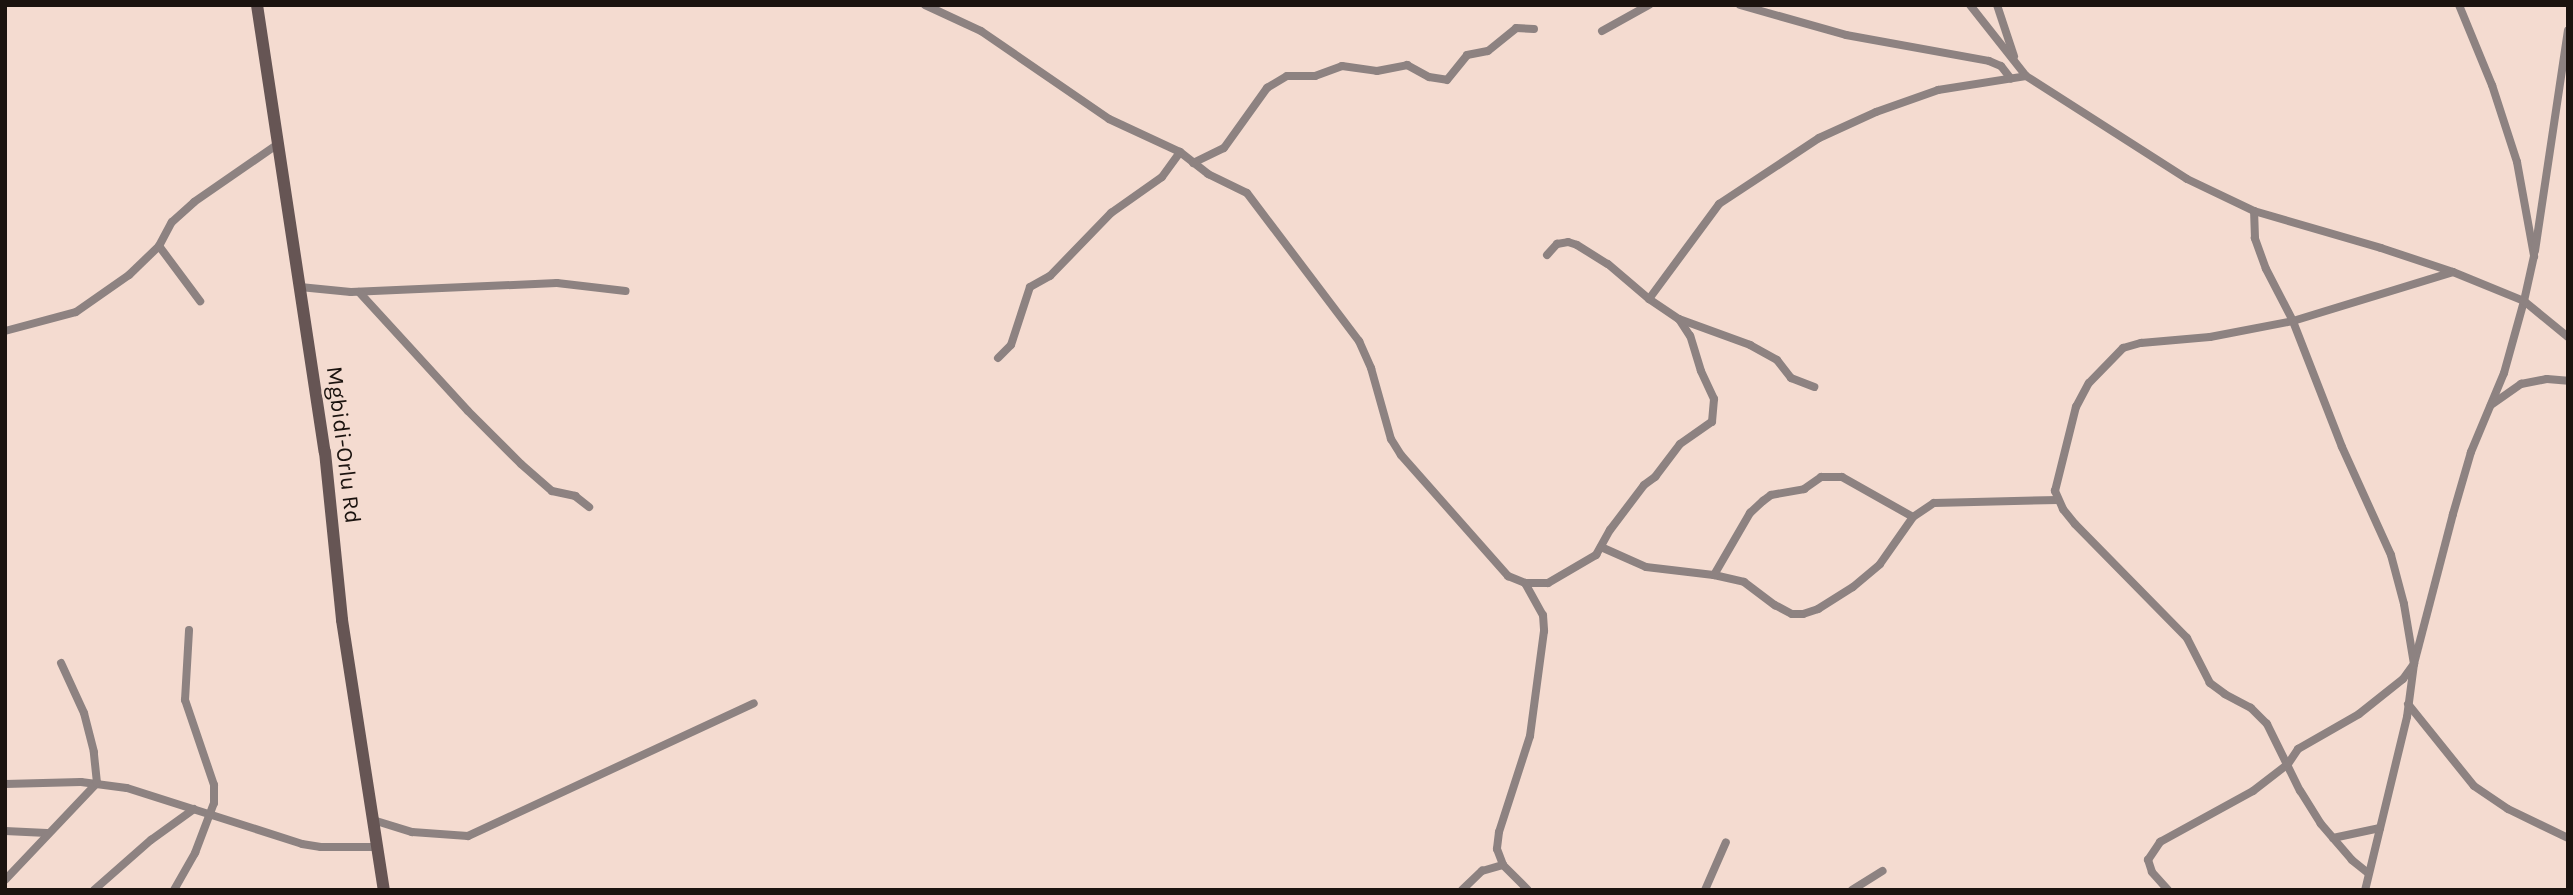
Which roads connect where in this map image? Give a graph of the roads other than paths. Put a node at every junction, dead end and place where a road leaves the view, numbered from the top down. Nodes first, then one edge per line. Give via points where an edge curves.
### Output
1 (257, 5) edge
2 (925, 5) edge
3 (1649, 5) edge
4 (1740, 5) edge
5 (1970, 5) edge
6 (1997, 5) edge
7 (2459, 5) edge
8 (1534, 29) dead end
9 (2568, 30) edge
10 (1602, 31) dead end
11 (2017, 63) junction
12 (2026, 76) junction
13 (2011, 79) junction
14 (278, 144) junction
15 (1180, 152) junction
16 (1193, 163) junction
17 (2254, 211) junction
18 (159, 247) junction
19 (1547, 254) dead end
20 (2534, 256) junction
21 (2453, 272) junction
22 (300, 287) junction
23 (626, 291) dead end
24 (359, 292) junction
25 (1649, 299) junction
26 (200, 301) dead end
27 (2524, 301) junction
28 (1679, 319) junction
29 (2294, 321) junction
30 (5, 331) edge
31 (2568, 337) edge
32 (998, 358) dead end
33 (2568, 381) edge
34 (1814, 387) dead end
35 (2491, 405) junction
36 (2058, 500) junction
37 (589, 507) dead end
38 (1913, 517) junction
39 (1601, 547) junction
40 (1714, 575) junction
41 (1525, 583) junction
42 (188, 630) dead end
43 (61, 663) dead end
44 (2414, 664) junction
45 (754, 703) dead end
46 (2408, 704) junction
47 (2288, 764) junction
48 (97, 783) junction
49 (5, 784) edge
50 (194, 808) junction
51 (212, 815) junction
52 (373, 820) junction
53 (2380, 828) junction
54 (5, 831) edge
55 (47, 833) junction
56 (2333, 838) junction
57 (2568, 838) edge
58 (1726, 842) dead end
59 (377, 847) junction
60 (1503, 865) junction
61 (1883, 871) dead end
62 (2368, 873) junction
63 (5, 880) edge
64 (94, 890) edge
65 (174, 890) edge
66 (384, 890) edge
67 (1462, 890) edge
68 (1528, 890) edge
69 (1705, 890) edge
70 (1852, 890) edge
71 (2168, 890) edge
72 (2365, 890) edge

1 - 14 main road, Mgbidi-Orlu Rd
2 - 15 street via 1004,44 1110,119
3 - 10 street
4 - 13 street via 1846,35 1978,58 2001,66
5 - 11 street
6 - 11 street
7 - 20 street via 2517,162
8 - 16 street via 1516,28 1488,51 1467,55 1447,80 1416,73 1407,65 1377,71 1342,66 1315,76 1287,76 1268,88 1224,148
9 - 20 street
11 - 12 street
12 - 13 street
12 - 17 street via 2187,179
13 - 25 street via 1938,90 1876,111 1819,138 1719,204
14 - 18 street via 194,202 172,222
14 - 22 main road, Mgbidi-Orlu Rd
15 - 16 street
15 - 32 street via 1162,177 1111,213 1050,276 1030,286 1011,345
16 - 41 street via 1247,193 1359,341 1391,439 1401,455 1508,576
17 - 21 street
17 - 29 street via 2255,238 2266,269
18 - 26 street
18 - 30 street via 129,275 76,312
19 - 25 street via 1557,244 1577,245
20 - 27 street
21 - 27 street
21 - 29 street
22 - 24 street
22 - 52 main road, Mgbidi-Orlu Rd via 325,452 342,620
23 - 24 street via 557,283
24 - 37 street via 521,464 552,491 575,496
25 - 28 street
27 - 31 street
27 - 35 street
28 - 34 street via 1750,345 1777,360 1791,378
28 - 39 street via 1714,399 1712,422 1680,444 1638,493
29 - 36 street via 2123,348 2089,383 2076,407 2058,478
29 - 44 street via 2342,447 2391,555
33 - 35 street via 2521,384
35 - 44 street via 2471,452
36 - 38 street via 1953,500 1934,503
36 - 47 street via 2075,524 2187,638 2210,682 2267,724
38 - 40 street via 1880,564 1818,610 1792,614 1744,582
38 - 40 street via 1842,477 1821,477 1795,493 1771,495 1763,501 1750,513
39 - 40 street via 1646,567
39 - 41 street via 1557,580
41 - 60 street via 1540,607 1544,631 1530,736 1499,832 1497,849
42 - 51 street via 185,700 214,785
43 - 48 street via 84,713
44 - 46 street
44 - 47 street via 2403,679 2359,714 2298,749
45 - 52 street via 468,836 412,832
46 - 53 street
46 - 57 street via 2474,786 2508,809
47 - 56 street via 2300,791
47 - 71 street via 2152,850 2148,860 2152,872
48 - 49 street
48 - 50 street
48 - 55 street
50 - 51 street
50 - 64 street
51 - 59 street via 302,844
51 - 65 street
52 - 59 main road, Mgbidi-Orlu Rd
53 - 56 street
53 - 62 street
54 - 55 street
55 - 63 street
56 - 62 street
58 - 69 street
59 - 66 main road, Mgbidi-Orlu Rd
60 - 67 street via 1482,870
60 - 68 street
61 - 70 street
62 - 72 street

